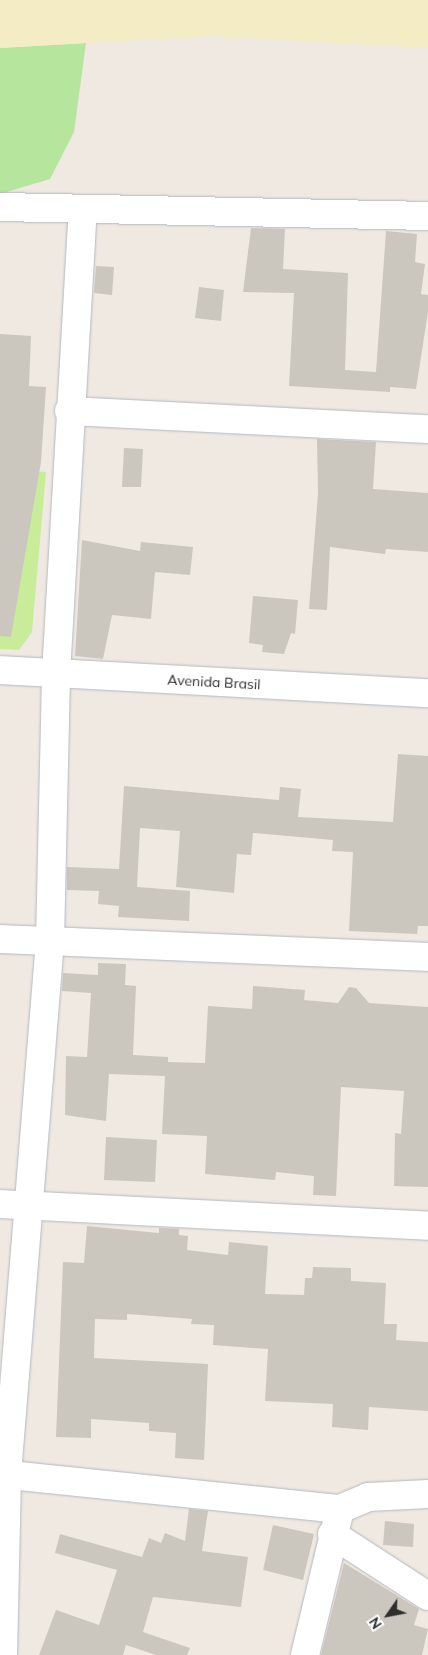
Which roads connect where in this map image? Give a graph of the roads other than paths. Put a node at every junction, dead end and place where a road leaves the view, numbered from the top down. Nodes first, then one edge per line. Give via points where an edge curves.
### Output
1 (0, 207) edge
2 (83, 211) junction
3 (428, 216) edge
4 (69, 411) junction
5 (428, 429) edge
6 (0, 670) edge
7 (56, 674) junction
8 (428, 693) edge
9 (0, 939) edge
10 (50, 941) junction
11 (428, 957) edge
12 (13, 1205) edge
13 (428, 1226) edge
14 (4, 1474) edge
15 (428, 1494) edge
16 (336, 1522) junction
17 (428, 1596) edge
18 (3, 1655) edge
19 (305, 1655) edge

1 - 2 street
2 - 3 street
2 - 4 street
4 - 5 street
4 - 7 street
6 - 7 street, Avenida Brasil
7 - 8 street, Avenida Brasil
7 - 10 street
9 - 10 street
10 - 11 street
10 - 12 street
12 - 13 street
12 - 14 street
14 - 16 street
14 - 18 street
15 - 16 street via 368,1497
16 - 17 street
16 - 19 street

